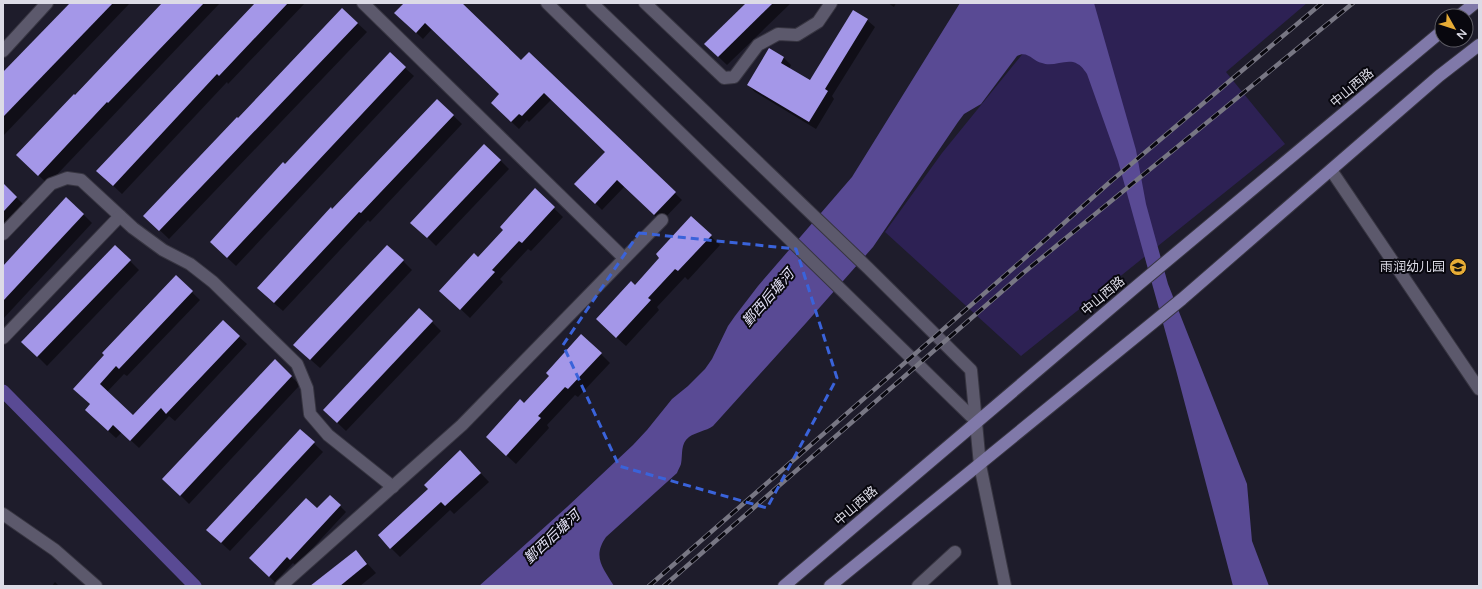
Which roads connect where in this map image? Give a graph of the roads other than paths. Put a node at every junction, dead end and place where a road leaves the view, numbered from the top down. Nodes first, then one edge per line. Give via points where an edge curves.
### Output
1 (47, 3) edge
2 (363, 3) edge
3 (547, 3) edge
4 (592, 3) edge
5 (645, 3) edge
6 (831, 3) edge
7 (1434, 38) edge
8 (1479, 46) edge
9 (3, 51) edge
10 (1331, 170) junction
11 (120, 216) junction
12 (662, 220) dead end
13 (3, 234) edge
14 (624, 258) junction
15 (3, 338) edge
16 (1479, 389) edge
17 (977, 422) junction
18 (980, 465) junction
19 (393, 487) junction
20 (3, 514) edge
21 (955, 552) dead end
22 (96, 586) edge
23 (281, 586) edge
24 (784, 586) edge
25 (830, 586) edge
26 (918, 586) edge
27 (1005, 586) edge

1 - 9 street
2 - 14 street
3 - 17 street
4 - 17 street via 971,370
5 - 6 street via 724,78 734,77 758,45 778,34 797,35 818,22
7 - 17 main road, 中山西路
8 - 10 main road via 1439,76
10 - 16 street
10 - 18 main road via 1182,299
11 - 13 street via 81,180 66,178 51,184
11 - 15 street
11 - 19 street via 163,250 190,264 213,282 297,364 307,388 310,414 328,435
12 - 14 street
14 - 19 street via 462,425
17 - 18 street
17 - 24 main road, 中山西路
18 - 25 main road
18 - 27 street
19 - 23 street
20 - 22 street via 55,550
21 - 26 street

